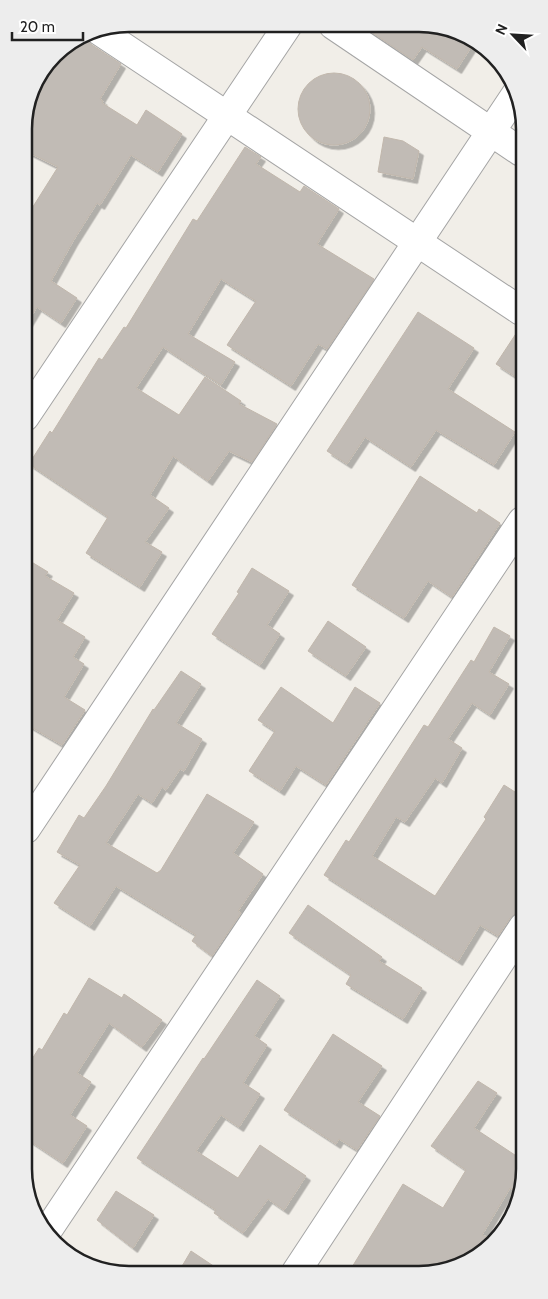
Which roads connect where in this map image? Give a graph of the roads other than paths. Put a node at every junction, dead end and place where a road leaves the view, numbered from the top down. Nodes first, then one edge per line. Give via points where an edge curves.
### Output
1 (283, 32) edge
2 (344, 32) edge
3 (106, 35) edge
4 (511, 101) edge
5 (227, 115) junction
6 (490, 132) junction
7 (516, 149) edge
8 (418, 242) junction
9 (516, 308) edge
10 (33, 405) edge
11 (516, 531) edge
12 (32, 819) edge
13 (515, 939) edge
14 (51, 1226) edge
15 (300, 1266) edge

1 - 5 street
2 - 6 street
3 - 5 street
4 - 6 street
5 - 8 street
5 - 10 street
6 - 7 street
6 - 8 street
8 - 9 street
8 - 12 street
11 - 14 street
13 - 15 street

